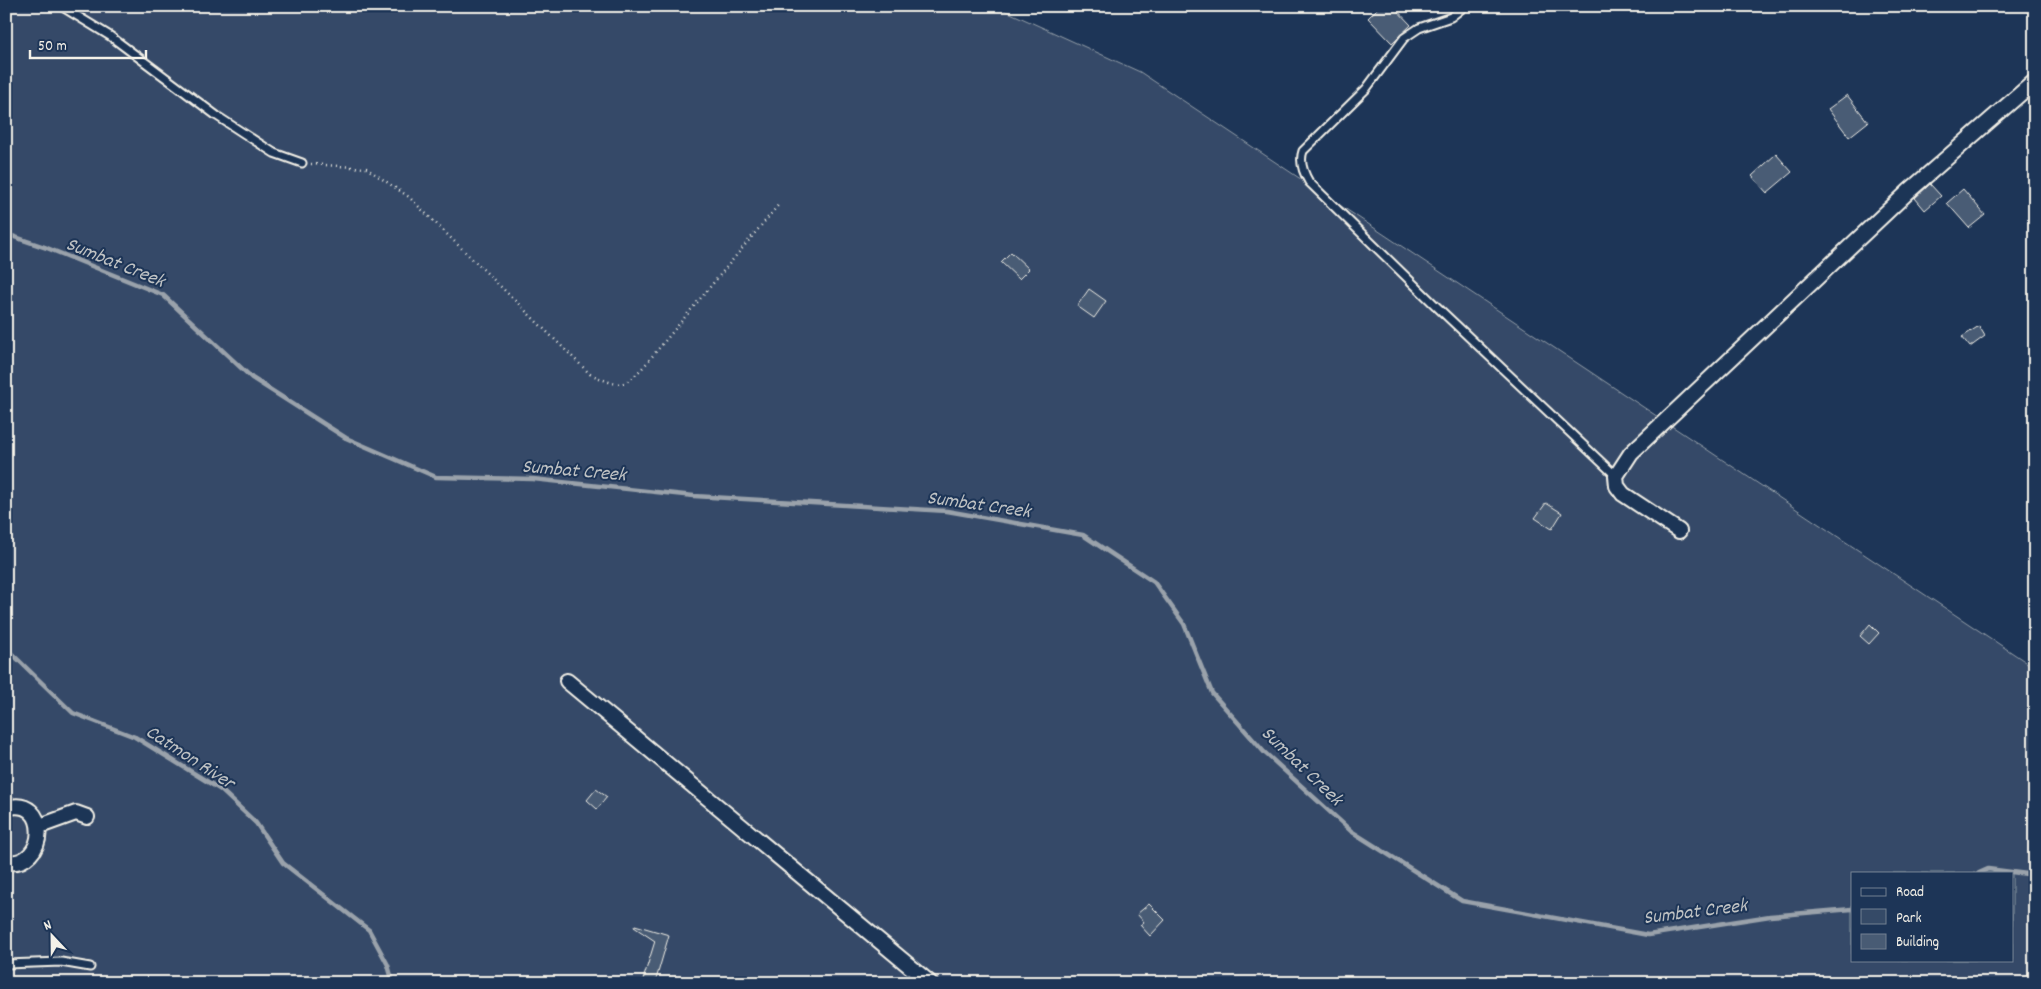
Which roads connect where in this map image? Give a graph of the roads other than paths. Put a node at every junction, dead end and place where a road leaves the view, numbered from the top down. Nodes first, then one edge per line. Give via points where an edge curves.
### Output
1 (61, 6) edge
2 (1465, 6) edge
3 (2035, 81) edge
4 (302, 163) road end
5 (1616, 476) junction
6 (1679, 531) dead end
7 (567, 681) dead end
8 (6, 808) edge
9 (88, 816) dead end
10 (40, 826) junction
11 (6, 862) edge
12 (6, 964) edge
13 (90, 967) dead end
14 (930, 983) edge

1 - 4 lane via 110,36 217,116 266,148
2 - 5 lane via 1451,18 1419,28 1404,38 1366,89 1303,151 1304,174 1428,298
3 - 5 street via 1909,191 1631,453
5 - 6 street via 1617,486 1623,494
7 - 14 street
8 - 10 street via 19,806 27,809
9 - 10 street via 76,814
10 - 11 street via 32,853 21,862
12 - 13 lane via 61,962

